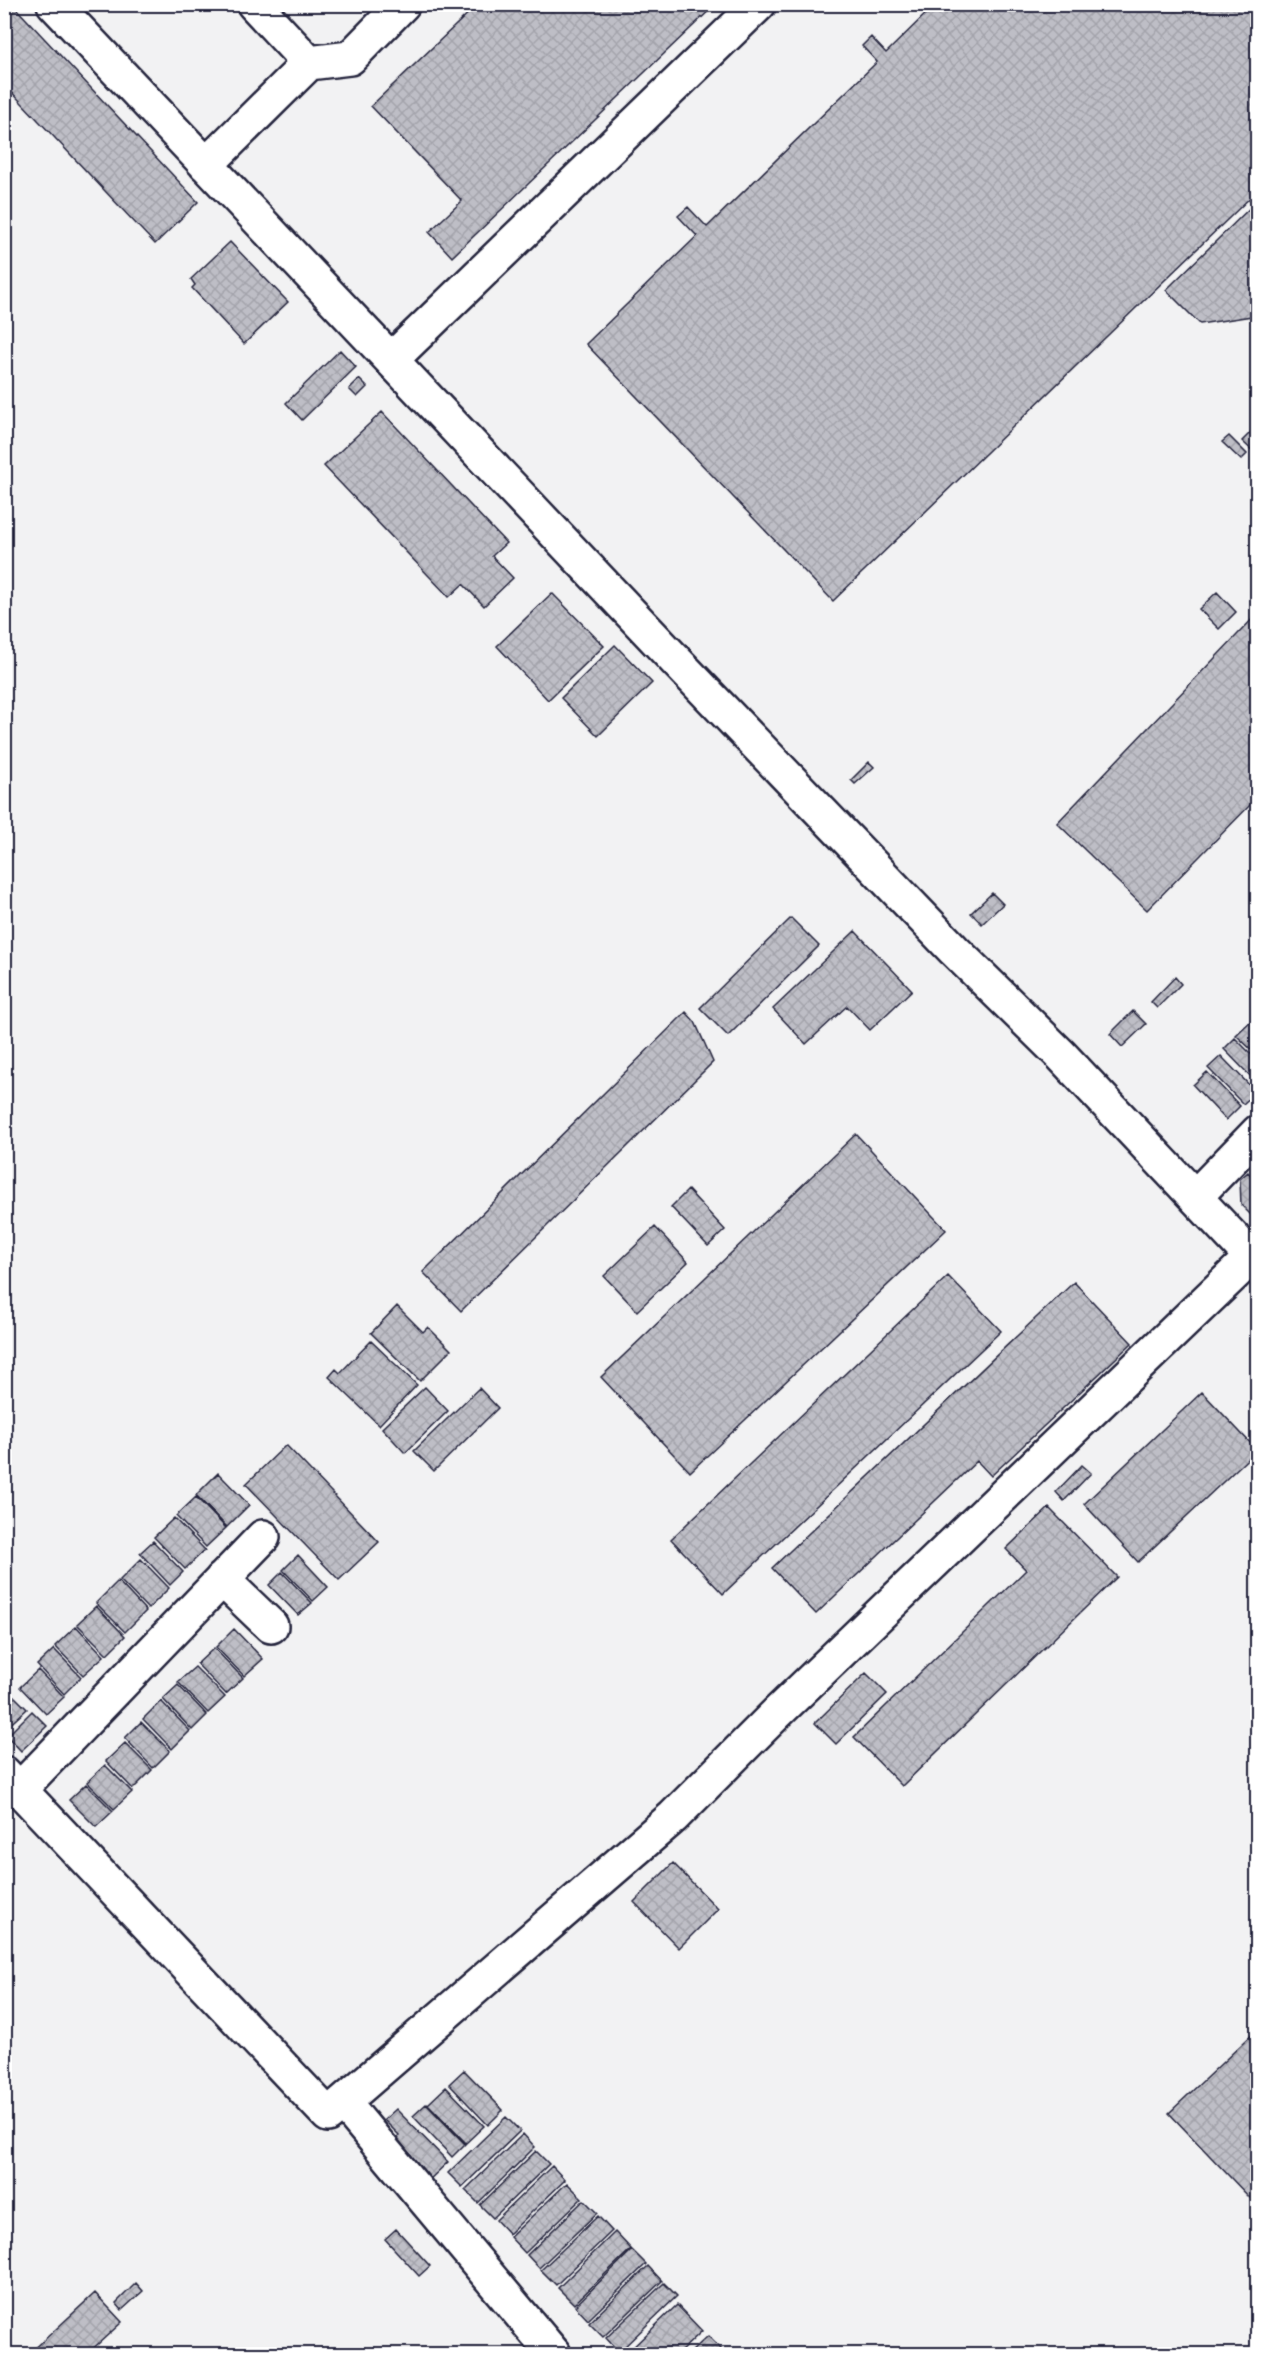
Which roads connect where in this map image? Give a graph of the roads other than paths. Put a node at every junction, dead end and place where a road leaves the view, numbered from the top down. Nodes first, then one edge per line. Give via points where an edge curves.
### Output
1 (54, 4) edge
2 (254, 4) edge
3 (404, 4) edge
4 (759, 4) edge
5 (309, 63) junction
6 (206, 165) junction
7 (391, 360) junction
8 (1257, 1132) edge
9 (1196, 1196) junction
10 (1255, 1257) edge
11 (263, 1537) dead end
12 (222, 1579) junction
13 (271, 1626) dead end
14 (12, 1781) edge
15 (335, 2109) junction
16 (554, 2355) edge

1 - 6 street
2 - 5 street
3 - 5 street via 350,57
4 - 7 street
5 - 6 street
6 - 7 street
7 - 9 street via 921,917
8 - 9 street
9 - 10 street
10 - 15 street via 785,1704 673,1817
11 - 12 street
12 - 13 street
12 - 14 street
14 - 15 street
15 - 16 street

